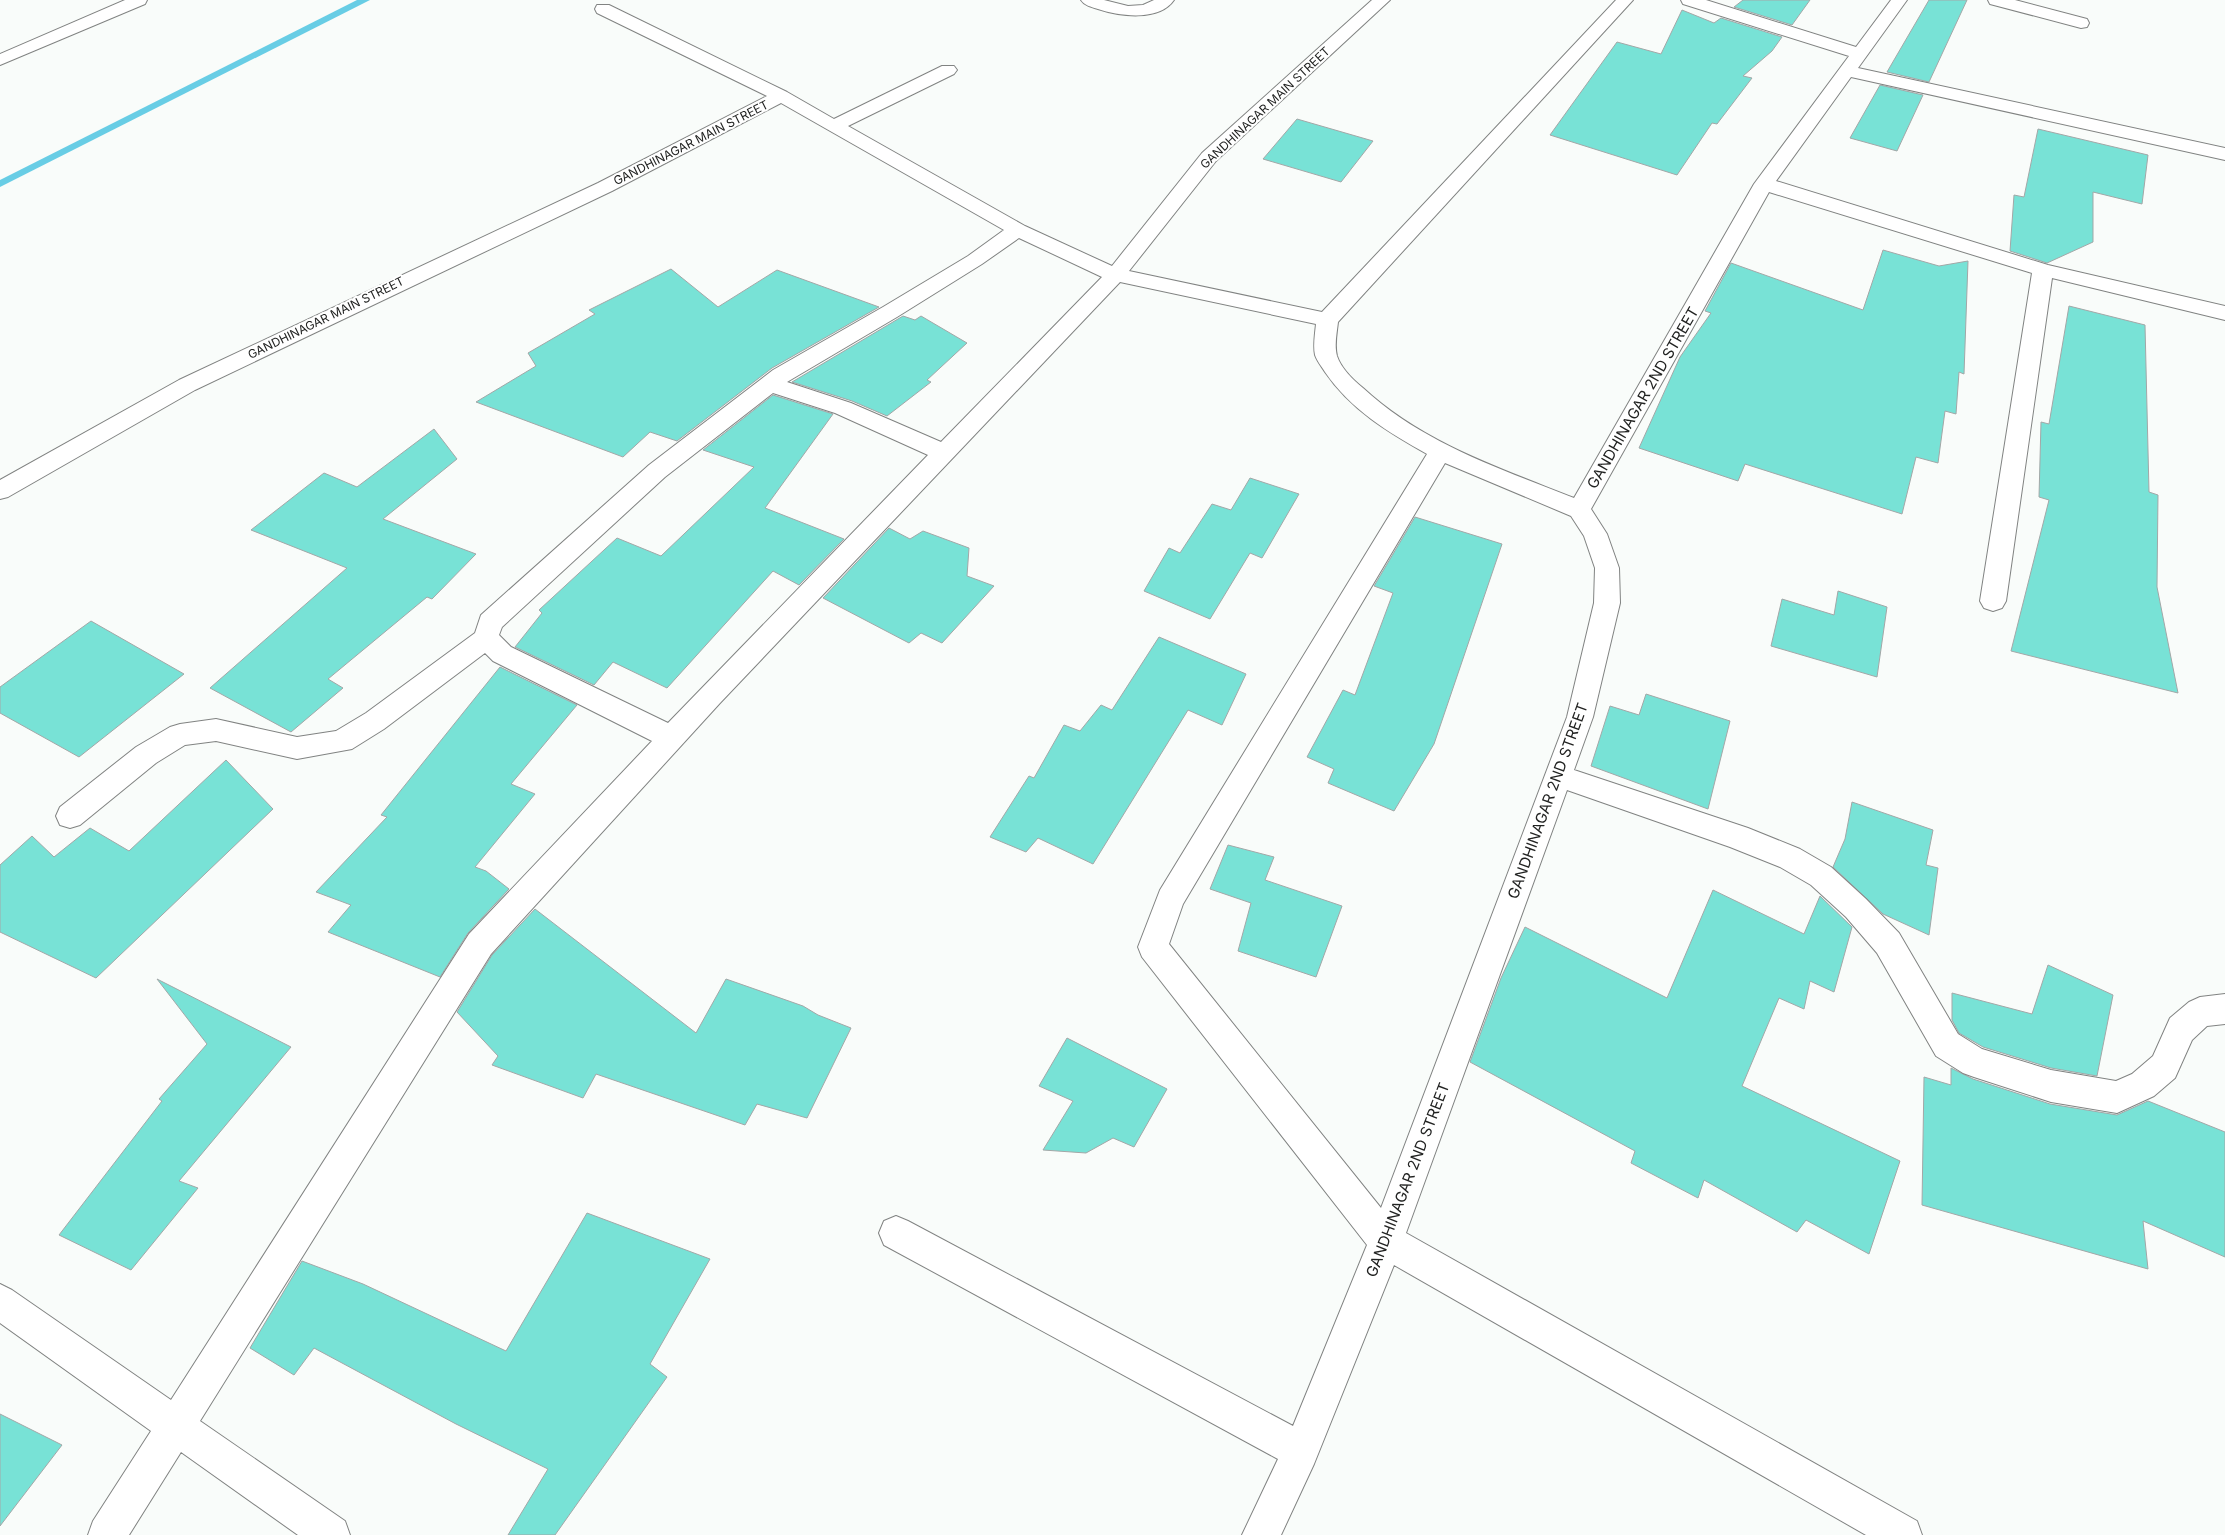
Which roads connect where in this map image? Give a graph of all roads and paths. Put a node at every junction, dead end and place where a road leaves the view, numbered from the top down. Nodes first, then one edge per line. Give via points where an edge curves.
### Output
1 (139, 0) edge
2 (1089, 0) edge
3 (1166, 0) edge
4 (1625, 0) edge
5 (1689, 0) edge
6 (1899, 0) edge
7 (1996, 0) edge
8 (1377, 1) edge
9 (603, 9) dead end
10 (2082, 23) dead end
11 (0, 60) edge
12 (1853, 62) junction
13 (948, 70) dead end
14 (781, 96) junction
15 (834, 126) junction
16 (2225, 154) edge
17 (1764, 184) junction
18 (1018, 230) junction
19 (2043, 270) junction
20 (1115, 275) junction
21 (2225, 313) edge
22 (1327, 320) junction
23 (770, 384) junction
24 (1440, 452) junction
25 (944, 453) junction
26 (0, 491) edge
27 (1579, 510) junction
28 (1993, 601) dead end
29 (486, 638) junction
30 (672, 738) junction
31 (1559, 776) junction
32 (70, 816) dead end
33 (2225, 1009) edge
34 (896, 1233) dead end
35 (1386, 1241) junction
36 (0, 1302) edge
37 (177, 1427) junction
38 (1301, 1452) junction
39 (107, 1535) edge
40 (331, 1535) edge
41 (1261, 1535) edge
42 (1903, 1535) edge

1 - 11 street
2 - 3 street via 1134,13
4 - 22 street
5 - 12 street
6 - 12 street, GANDHINAGAR 2ND STREET
7 - 10 street
8 - 20 street, GANDHINAGAR MAIN STREET via 1209,157
9 - 14 street
12 - 16 street
12 - 17 street, GANDHINAGAR 2ND STREET
13 - 15 street
14 - 15 street, GANDHINAGAR MAIN STREET
14 - 26 street, GANDHINAGAR MAIN STREET via 605,187 187,385
15 - 18 street, GANDHINAGAR MAIN STREET
17 - 19 street
17 - 27 street, GANDHINAGAR 2ND STREET
18 - 20 street, GANDHINAGAR MAIN STREET
18 - 23 street
19 - 21 street
19 - 28 street
20 - 22 street
20 - 25 street
22 - 24 street via 1326,356 1345,386 1377,413
23 - 25 street via 843,408
23 - 29 street via 657,471 490,622
24 - 27 street
24 - 35 street via 1170,899 1153,947
25 - 30 street
27 - 31 street, GANDHINAGAR 2ND STREET via 1595,534 1606,568 1607,603 1580,717
29 - 30 street via 502,654
29 - 32 street via 375,721 342,741 297,748 216,730 180,735 146,756
30 - 37 street via 480,944
31 - 33 street via 1738,837 1790,858 1821,876 1888,942 1947,1045 1974,1062 2051,1086 2117,1097 2143,1085 2164,1067 2181,1028 2200,1012
31 - 35 street, GANDHINAGAR 2ND STREET
34 - 38 street
35 - 38 street, GANDHINAGAR 2ND STREET
35 - 42 street
36 - 37 street
37 - 39 street
37 - 40 street
38 - 41 street, GANDHINAGAR 2ND STREET

